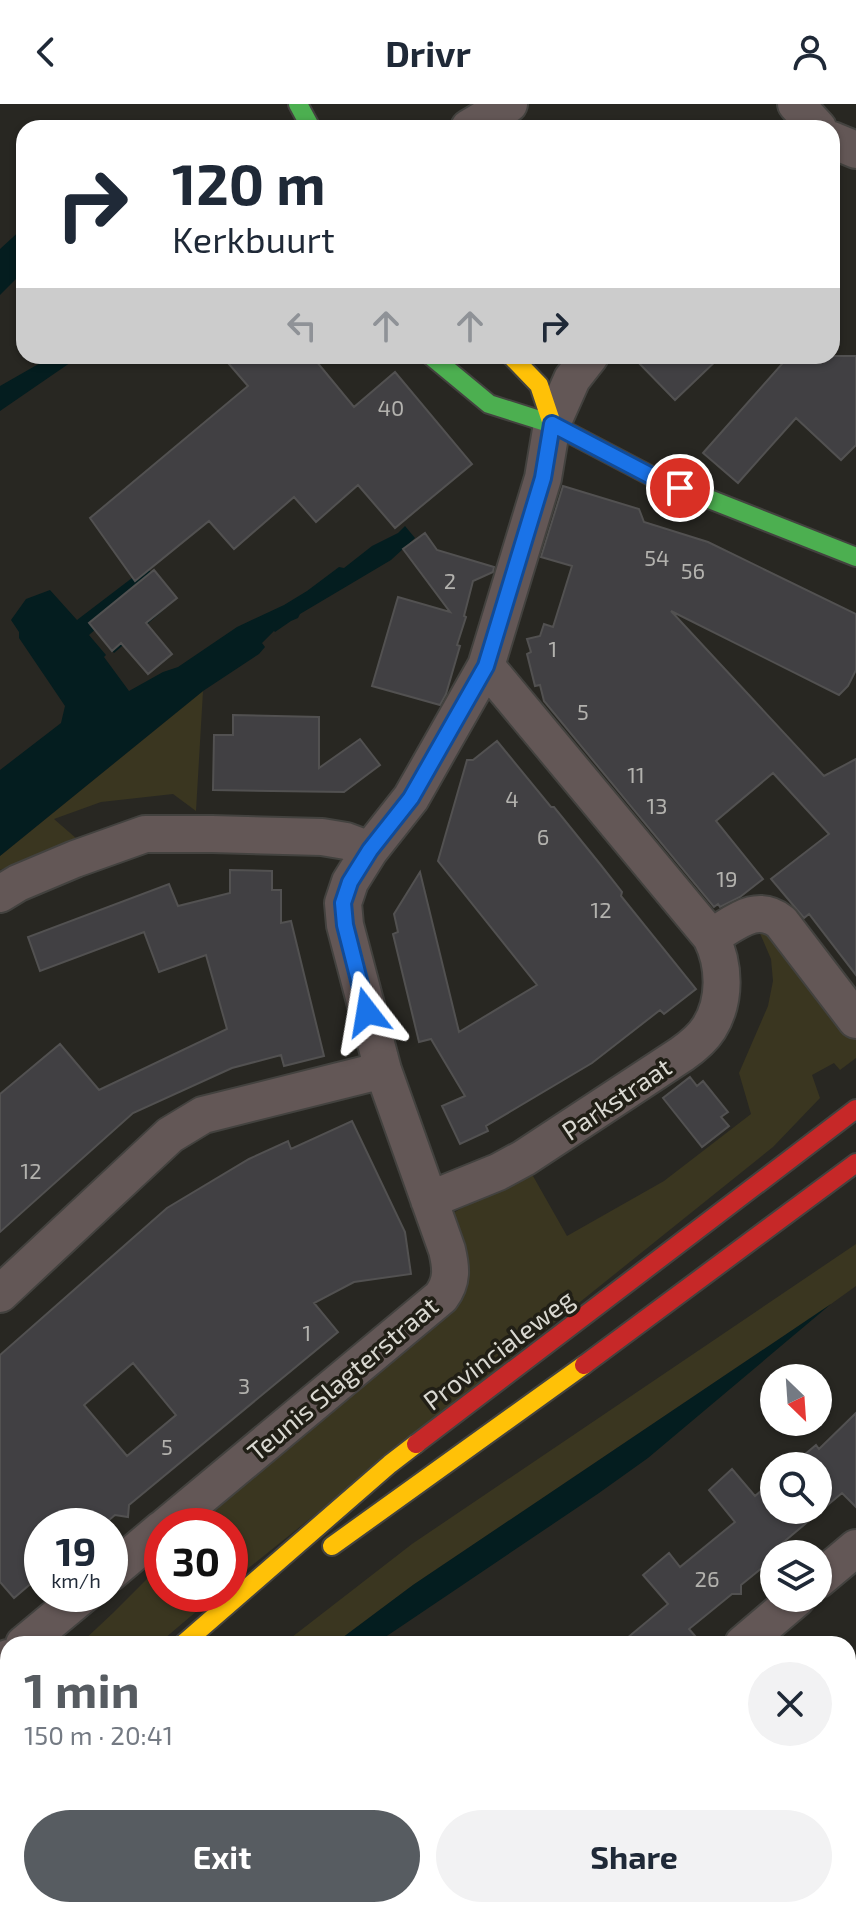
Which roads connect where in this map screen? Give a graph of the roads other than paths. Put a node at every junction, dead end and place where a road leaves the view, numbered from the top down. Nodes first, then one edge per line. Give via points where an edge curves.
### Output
1 (509, 104) edge
2 (796, 104) edge
3 (482, 120) edge
4 (811, 120) edge
5 (441, 364) edge
6 (519, 364) edge
7 (584, 364) edge
8 (552, 424) junction
9 (856, 557) edge
10 (486, 666) junction
11 (370, 850) junction
12 (0, 894) edge
13 (711, 937) junction
14 (856, 1020) edge
15 (383, 1070) junction
16 (856, 1109) edge
17 (856, 1163) edge
18 (429, 1200) junction
19 (0, 1294) edge
20 (188, 1508) edge
21 (144, 1545) edge
22 (856, 1548) edge
23 (321, 1554) dead end
24 (128, 1558) edge
25 (832, 1568) edge
26 (282, 1581) dead end
27 (62, 1612) edge
28 (781, 1612) edge
29 (34, 1636) edge
30 (192, 1636) edge
31 (203, 1636) edge
32 (752, 1636) edge

1 - 3 street
2 - 4 street
5 - 8 main road via 489,404
6 - 8 main road via 539,385
7 - 8 street, Teunis Slagterstraat
8 - 9 main road via 651,476
8 - 10 street, Teunis Slagterstraat via 543,478
10 - 11 street, Teunis Slagterstraat via 411,798
10 - 13 street, Parkstraat
11 - 12 street via 322,837 145,834
11 - 15 street, Teunis Slagterstraat via 343,903
13 - 14 street via 750,915 772,915
13 - 18 street, Parkstraat via 721,993 718,1010 698,1042 524,1158
15 - 18 street, Teunis Slagterstraat
15 - 19 street via 203,1115 170,1135
16 - 30 main road, Provincialeweg via 390,1464
17 - 23 main road
18 - 20 street, Teunis Slagterstraat via 450,1264 448,1288 441,1297
21 - 24 street, Teunis Slagterstraat
22 - 25 street
26 - 31 main road
27 - 29 street
28 - 32 street

